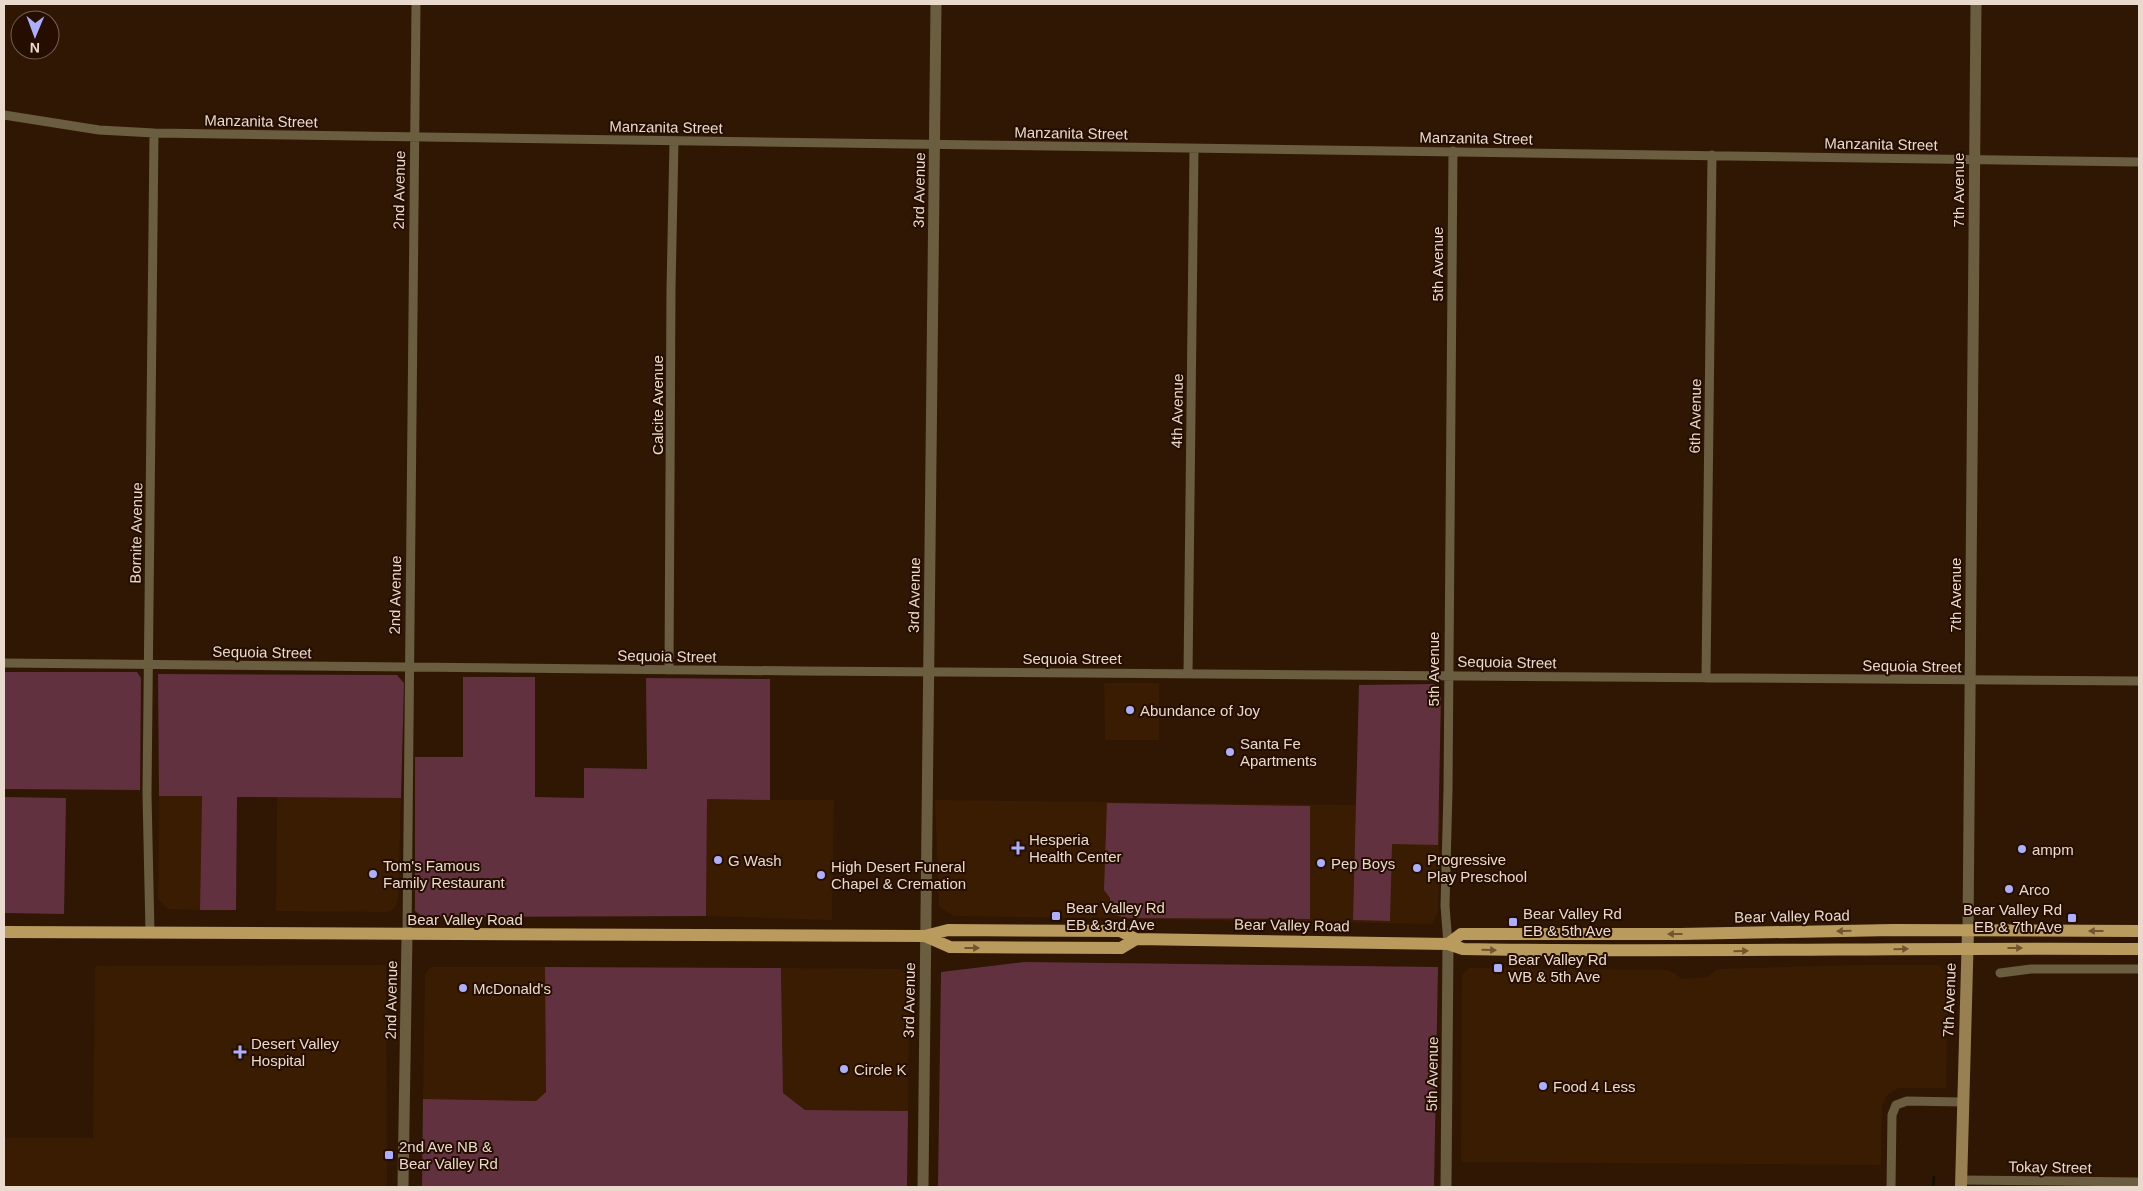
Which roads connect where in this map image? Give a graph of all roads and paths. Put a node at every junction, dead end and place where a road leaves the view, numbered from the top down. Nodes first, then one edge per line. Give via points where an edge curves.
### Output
1 (416, 4) edge
2 (936, 4) edge
3 (1976, 4) edge
4 (4, 115) edge
5 (154, 133) junction
6 (415, 136) junction
7 (674, 141) junction
8 (935, 144) junction
9 (1194, 148) junction
10 (1453, 151) junction
11 (1712, 155) junction
12 (1974, 160) junction
13 (2139, 162) edge
14 (4, 663) edge
15 (148, 664) junction
16 (409, 667) junction
17 (669, 670) junction
18 (928, 672) junction
19 (1188, 673) junction
20 (1448, 675) junction
21 (1706, 678) junction
22 (1971, 680) junction
23 (2139, 681) edge
24 (1968, 930) junction
25 (2139, 931) edge
26 (4, 932) edge
27 (1794, 932) junction
28 (150, 933) junction
29 (407, 936) junction
30 (925, 936) junction
31 (1136, 939) junction
32 (1448, 944) junction
33 (1967, 948) junction
34 (2139, 949) edge
35 (1692, 952) junction
36 (2139, 969) edge
37 (2000, 973) dead end
38 (1962, 1102) junction
39 (2139, 1182) edge
40 (1961, 1184) edge
41 (402, 1187) edge
42 (923, 1187) edge
43 (1446, 1187) edge
44 (1891, 1187) edge

1 - 6 street, 2nd Avenue
2 - 8 street, 3rd Avenue
3 - 12 street, 7th Avenue
4 - 5 street, Manzanita Street via 98,130
5 - 6 street, Manzanita Street
5 - 15 street, Bornite Avenue
6 - 7 street, Manzanita Street
6 - 16 street, 2nd Avenue
7 - 8 street, Manzanita Street
7 - 17 street, Calcite Avenue
8 - 9 street, Manzanita Street
8 - 18 street, 3rd Avenue
9 - 10 street, Manzanita Street
9 - 19 street, 4th Avenue
10 - 11 street, Manzanita Street
10 - 20 street, 5th Avenue
11 - 12 street, Manzanita Street
11 - 21 street, 6th Avenue
12 - 13 street, Manzanita Street
12 - 22 street, 7th Avenue
14 - 15 street, Sequoia Street
15 - 16 street, Sequoia Street
15 - 28 street, Bornite Avenue
16 - 17 street, Sequoia Street
16 - 29 street, 2nd Avenue
17 - 18 street, Sequoia Street
18 - 19 street, Sequoia Street
18 - 30 street, 3rd Avenue
19 - 20 street, Sequoia Street
20 - 21 street, Sequoia Street
20 - 32 street, 5th Avenue via 1445,906
21 - 22 street, Sequoia Street
22 - 23 street, Sequoia Street
22 - 24 street, 7th Avenue
25 -> 24 main road, Bear Valley Road
24 -> 27 main road, Bear Valley Road
24 - 33 main road, 7th Avenue
26 - 28 main road, Bear Valley Road
27 -> 32 main road, Bear Valley Road via 1461,934
27 - 35 main road via 1764,940 1700,942 1694,944
28 - 29 main road, Bear Valley Road
29 - 30 main road, Bear Valley Road
29 - 41 street, 2nd Avenue
30 - 31 main road, Bear Valley Road via 948,930 1120,931
30 -> 31 main road, Bear Valley Road via 950,948 1121,948
30 - 42 street, 3rd Avenue
31 - 32 main road, Bear Valley Road
32 -> 35 main road, Bear Valley Road via 1463,950
32 - 43 street, 5th Avenue
33 -> 34 main road, Bear Valley Road
35 -> 33 main road, Bear Valley Road
33 - 38 main road, 7th Avenue
36 - 37 street via 2031,969
38 - 40 main road, 7th Avenue
38 - 44 street via 1907,1101 1896,1106 1892,1115
39 - 40 street, Tokay Street

